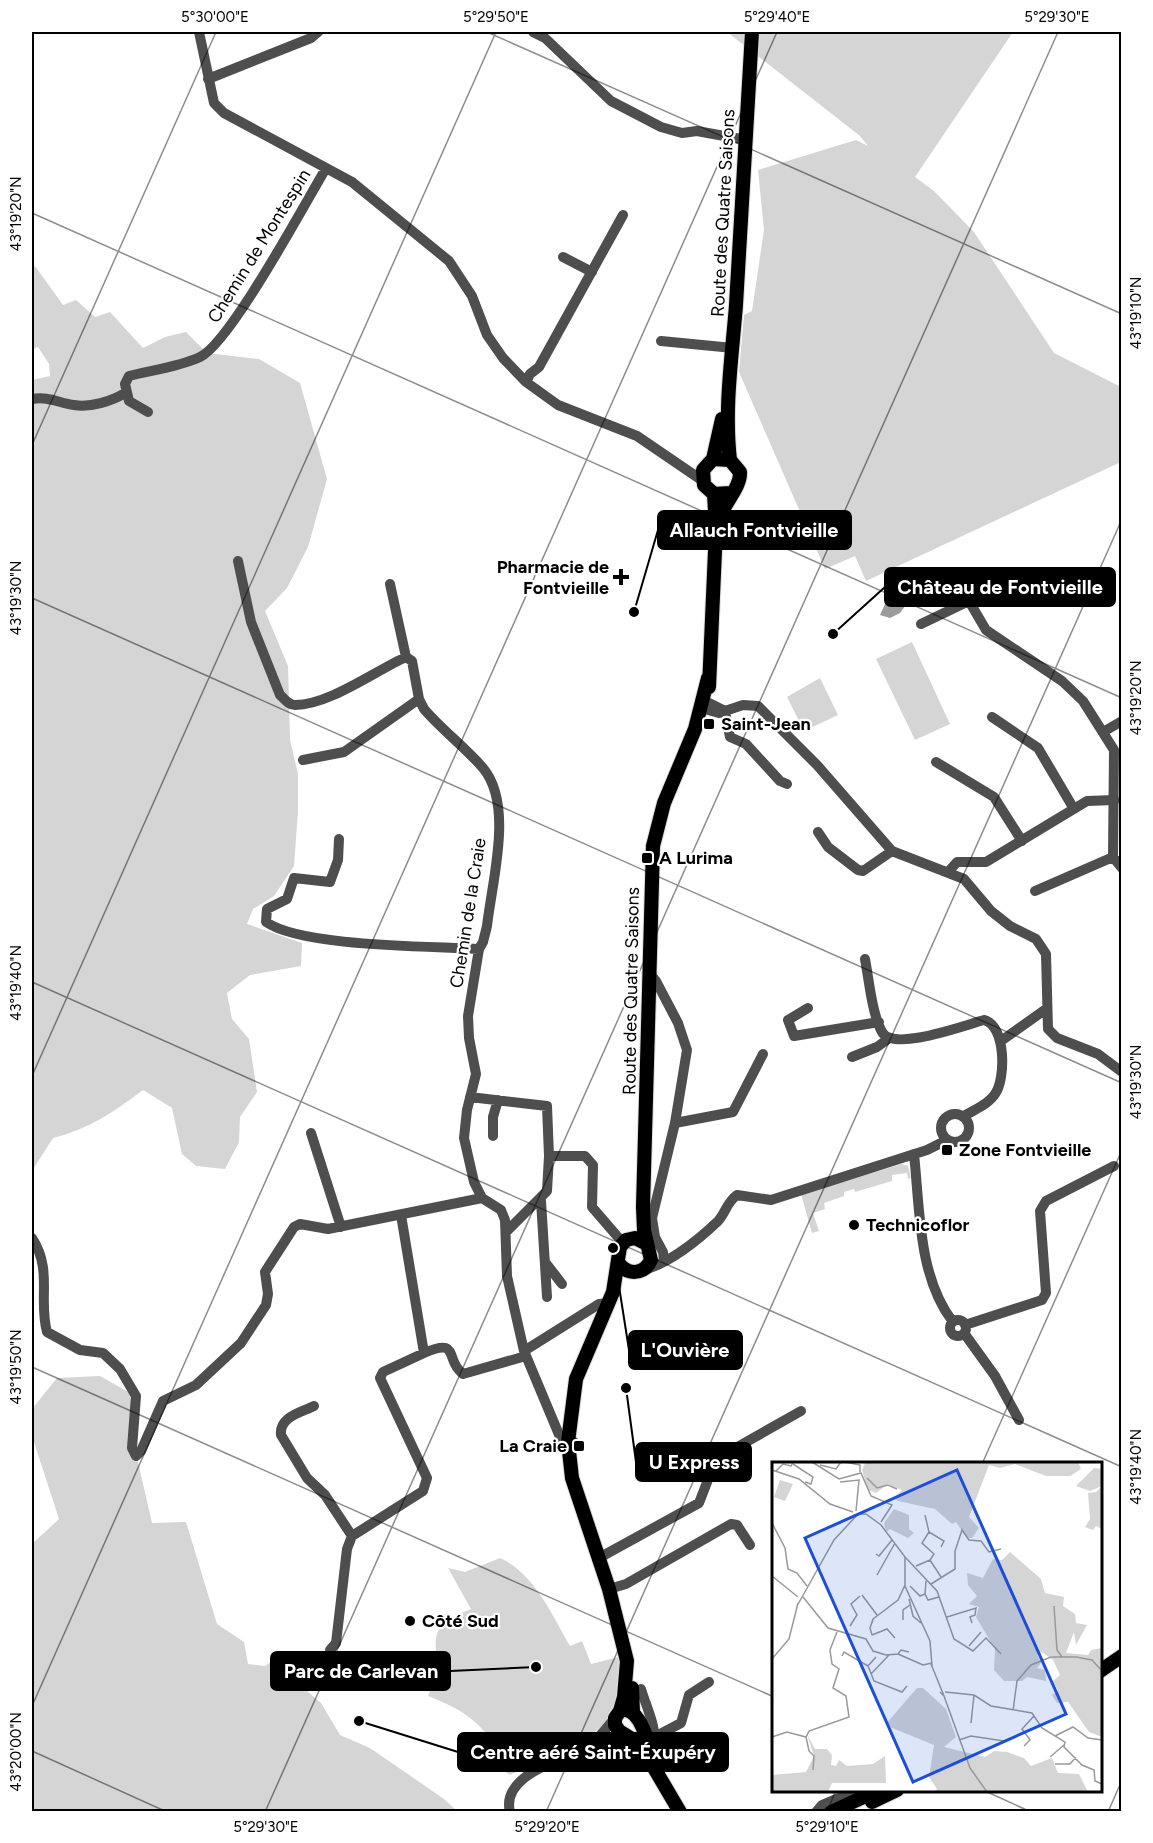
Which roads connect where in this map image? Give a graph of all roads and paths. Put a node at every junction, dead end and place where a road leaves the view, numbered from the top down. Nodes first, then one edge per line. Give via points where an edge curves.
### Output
1 (199, 32) edge
2 (318, 32) edge
3 (533, 32) edge
4 (752, 32) edge
5 (208, 79) junction
6 (746, 140) junction
7 (325, 170) junction
8 (623, 215) dead end
9 (563, 257) dead end
10 (592, 272) junction
11 (661, 341) dead end
12 (733, 348) junction
13 (526, 382) junction
14 (125, 393) junction
15 (728, 397) junction
16 (32, 399) edge
17 (148, 412) dead end
18 (730, 460) junction
19 (709, 462) junction
20 (688, 470) junction
21 (702, 482) junction
22 (730, 493) junction
23 (714, 494) junction
24 (716, 528) junction
25 (238, 561) dead end
26 (390, 584) dead end
27 (921, 624) dead end
28 (406, 657) junction
29 (419, 699) junction
30 (705, 707) junction
31 (725, 711) junction
32 (992, 717) dead end
33 (1122, 721) edge
34 (1103, 732) junction
35 (303, 760) dead end
36 (936, 762) dead end
37 (1118, 772) edge
38 (787, 784) dead end
39 (1115, 800) junction
40 (1074, 810) junction
41 (818, 832) dead end
42 (339, 839) dead end
43 (1022, 841) junction
44 (892, 851) junction
45 (1113, 857) junction
46 (1122, 868) edge
47 (948, 872) junction
48 (1035, 891) dead end
49 (479, 949) junction
50 (865, 959) dead end
51 (649, 973) junction
52 (808, 1008) dead end
53 (1046, 1009) junction
54 (879, 1022) junction
55 (888, 1039) junction
56 (1001, 1041) junction
57 (763, 1054) dead end
58 (852, 1057) dead end
59 (1122, 1072) edge
60 (470, 1097) junction
61 (498, 1100) junction
62 (964, 1116) junction
63 (675, 1123) junction
64 (311, 1133) dead end
65 (493, 1136) dead end
66 (947, 1140) junction
67 (914, 1154) junction
68 (549, 1156) junction
69 (1114, 1166) dead end
70 (482, 1198) junction
71 (541, 1200) junction
72 (644, 1207) junction
73 (401, 1215) junction
74 (341, 1227) junction
75 (506, 1232) junction
76 (32, 1238) edge
77 (627, 1241) junction
78 (654, 1253) junction
79 (544, 1261) junction
80 (618, 1262) junction
81 (639, 1271) junction
82 (562, 1284) dead end
83 (547, 1297) dead end
84 (608, 1305) junction
85 (964, 1329) junction
86 (424, 1353) junction
87 (525, 1354) junction
88 (314, 1406) dead end
89 (801, 1412) dead end
90 (1019, 1420) dead end
91 (567, 1435) junction
92 (352, 1536) junction
93 (750, 1545) dead end
94 (600, 1558) junction
95 (611, 1589) junction
96 (1122, 1647) edge
97 (330, 1650) dead end
98 (1122, 1656) edge
99 (1102, 1661) edge
100 (1102, 1670) edge
101 (710, 1682) dead end
102 (641, 1689) dead end
103 (626, 1716) junction
104 (624, 1733) junction
105 (650, 1739) junction
106 (595, 1741) junction
107 (854, 1792) edge
108 (877, 1792) edge
109 (895, 1792) edge
110 (510, 1812) edge
111 (680, 1812) edge
112 (689, 1812) edge
113 (816, 1812) edge
114 (831, 1812) edge
115 (851, 1812) edge

1 - 5 street
2 - 5 street
3 - 6 street via 545,38 611,101 661,127
4 - 6 main road, Route des Quatre Saisons
5 - 7 street via 214,103 224,113
6 - 12 main road, Route des Quatre Saisons
7 - 13 street via 360,187 449,261 472,296 487,335
7 - 14 street, Chemin de Montespin via 234,322 214,347 200,357 129,376
8 - 10 street
9 - 10 street
10 - 13 street via 539,367
11 - 12 street
12 - 15 main road, Route des Quatre Saisons
13 - 20 street via 565,409 636,436
14 - 16 street via 83,406 45,397
14 - 17 street via 129,401
15 - 18 main road, Route des Quatre Saisons
15 - 19 main road, Route des Quatre Saisons
18 - 19 main road
18 - 22 main road, Route des Quatre Saisons via 738,467 740,478
19 - 20 street
19 - 21 main road, Route des Quatre Saisons
20 - 21 street
21 - 23 main road
22 - 23 main road
22 - 24 main road, Route des Quatre Saisons
23 - 24 main road, Route des Quatre Saisons
24 - 30 main road, Route des Quatre Saisons
25 - 28 street via 251,622 280,695 288,704 326,697
26 - 28 street
27 - 34 street via 969,601 986,630 1062,681 1083,701
28 - 29 street, Chemin de la Craie via 412,660
29 - 35 street via 344,752
29 - 49 street, Chemin de la Craie via 437,724 482,767 499,804 486,926
30 - 31 street via 719,713
30 - 51 main road, Route des Quatre Saisons via 664,803 653,846
31 - 38 street via 730,737 746,744
31 - 44 street via 751,705 764,710
32 - 40 street via 1038,748
33 - 34 street
34 - 37 street via 1114,750
36 - 43 street via 993,797
37 - 39 street
39 - 40 street via 1095,799
39 - 45 street
40 - 43 street
41 - 44 street via 828,847 858,870 863,871
42 - 49 street via 339,860 330,882 294,878 287,898 267,909 266,922 341,941
43 - 47 street via 986,861 957,862
44 - 47 street
45 - 46 street
45 - 48 street
47 - 53 street via 964,879 1010,926 1043,946
49 - 60 street, Chemin de la Craie via 468,1016 476,1074
50 - 54 street
51 - 63 street via 678,1023 687,1050
51 - 72 main road, Route des Quatre Saisons
52 - 54 street via 789,1019 794,1036
53 - 56 street
53 - 59 street via 1051,1034 1098,1054
54 - 55 street
55 - 56 street via 924,1037 984,1020 993,1025
55 - 58 street
56 - 62 street via 998,1089 990,1100
57 - 63 street via 732,1112
60 - 61 street
60 - 70 street, Chemin de la Craie via 464,1138 474,1182
61 - 65 street
61 - 68 street via 547,1106
62 - 66 street via 969,1128 967,1136 959,1142
62 - 66 street via 955,1113 943,1119 940,1128
63 - 78 street via 651,1218 663,1252
64 - 74 street
66 - 67 street
67 - 78 street via 771,1200 737,1195 718,1221
67 - 85 street via 928,1268 937,1296 953,1322 950,1328 958,1335
68 - 71 street via 547,1191
68 - 77 street via 585,1156 591,1160 592,1207
69 - 85 street via 1046,1201 1040,1211 1046,1293 1042,1300
70 - 73 street
70 - 75 street, Chemin de la Craie via 501,1210
71 - 75 street
71 - 79 street
72 - 77 main road, Route des Quatre Saisons
72 - 78 main road, Route des Quatre Saisons
73 - 74 street
73 - 86 street
74 - 76 street via 318,1229 300,1224 292,1229 266,1272 266,1305 241,1343 196,1384 163,1401 136,1456 132,1448 135,1390 103,1353 80,1350 47,1332 43,1316 45,1279
75 - 87 street, Chemin de la Craie via 507,1276
77 - 78 main road via 640,1239
77 - 80 main road, Route des Quatre Saisons via 618,1251
78 - 81 main road, Route des Quatre Saisons
79 - 82 street
79 - 83 street
80 - 81 main road via 624,1269
80 - 84 main road, Route des Quatre Saisons
81 - 91 main road, Route des Quatre Saisons via 623,1285 587,1368
84 - 87 street via 599,1304
84 - 91 main road, Route des Quatre Saisons via 576,1379
85 - 90 street via 996,1376
86 - 87 street via 446,1347 463,1374
86 - 92 street via 383,1372 380,1378 427,1478 426,1485 423,1491
87 - 91 street, Chemin de la Craie
88 - 92 street via 285,1420 281,1435 307,1478 325,1495
89 - 94 street via 716,1459 699,1503
91 - 94 main road, Route des Quatre Saisons via 572,1478
92 - 97 street via 347,1549 336,1643
93 - 95 street via 737,1525 731,1524
94 - 95 main road, Route des Quatre Saisons
95 - 103 main road, Route des Quatre Saisons via 627,1661
96 - 99 main road
98 - 100 main road
101 - 105 street via 689,1695 677,1726
102 - 105 street via 654,1727
103 - 104 main road via 615,1725
103 - 105 main road
103 - 106 street
104 - 106 street
104 - 111 main road via 640,1744
105 - 112 main road via 668,1784
106 - 110 street via 521,1779 509,1798
107 - 113 street via 822,1805
108 - 114 main road
109 - 115 main road

